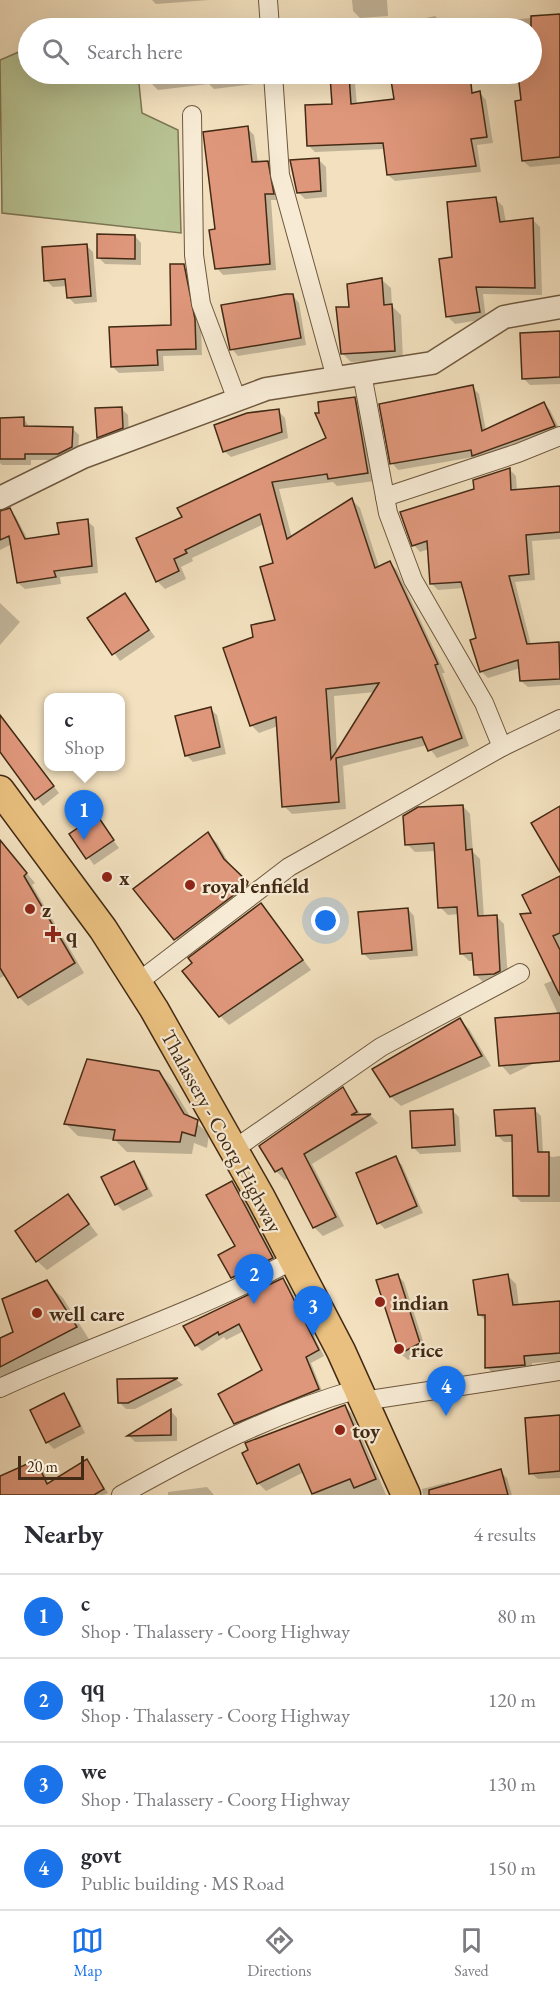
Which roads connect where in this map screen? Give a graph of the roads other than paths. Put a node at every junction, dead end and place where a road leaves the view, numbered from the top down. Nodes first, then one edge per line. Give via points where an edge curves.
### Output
1 (268, 0) edge
2 (269, 18) edge
3 (274, 84) edge
4 (192, 115) dead end
5 (560, 307) edge
6 (362, 374) junction
7 (336, 378) junction
8 (237, 400) junction
9 (560, 435) edge
10 (385, 497) junction
11 (0, 498) edge
12 (560, 719) edge
13 (502, 747) junction
14 (5, 806) edge
15 (520, 973) dead end
16 (137, 982) junction
17 (233, 1150) junction
18 (293, 1260) junction
19 (560, 1371) edge
20 (0, 1388) edge
21 (361, 1395) junction
22 (122, 1495) edge
23 (406, 1495) edge

1 - 2 street
3 - 7 street via 280,175
4 - 8 street via 194,255 201,304
5 - 6 street via 504,317 432,363
6 - 7 street
6 - 10 street
7 - 8 street via 266,389
8 - 11 street via 83,457
9 - 10 street
10 - 13 street via 413,580 484,703
12 - 13 street
13 - 16 street via 289,867
14 - 16 main road, Thalassery - Coorg Highway via 103,928
15 - 17 street via 381,1047
16 - 17 main road, Thalassery - Coorg Highway
17 - 18 main road, Thalassery - Coorg Highway
18 - 20 street via 247,1285
18 - 21 main road, Thalassery - Coorg Highway
19 - 21 street
21 - 22 street via 304,1404 185,1459
21 - 23 main road, Thalassery - Coorg Highway

